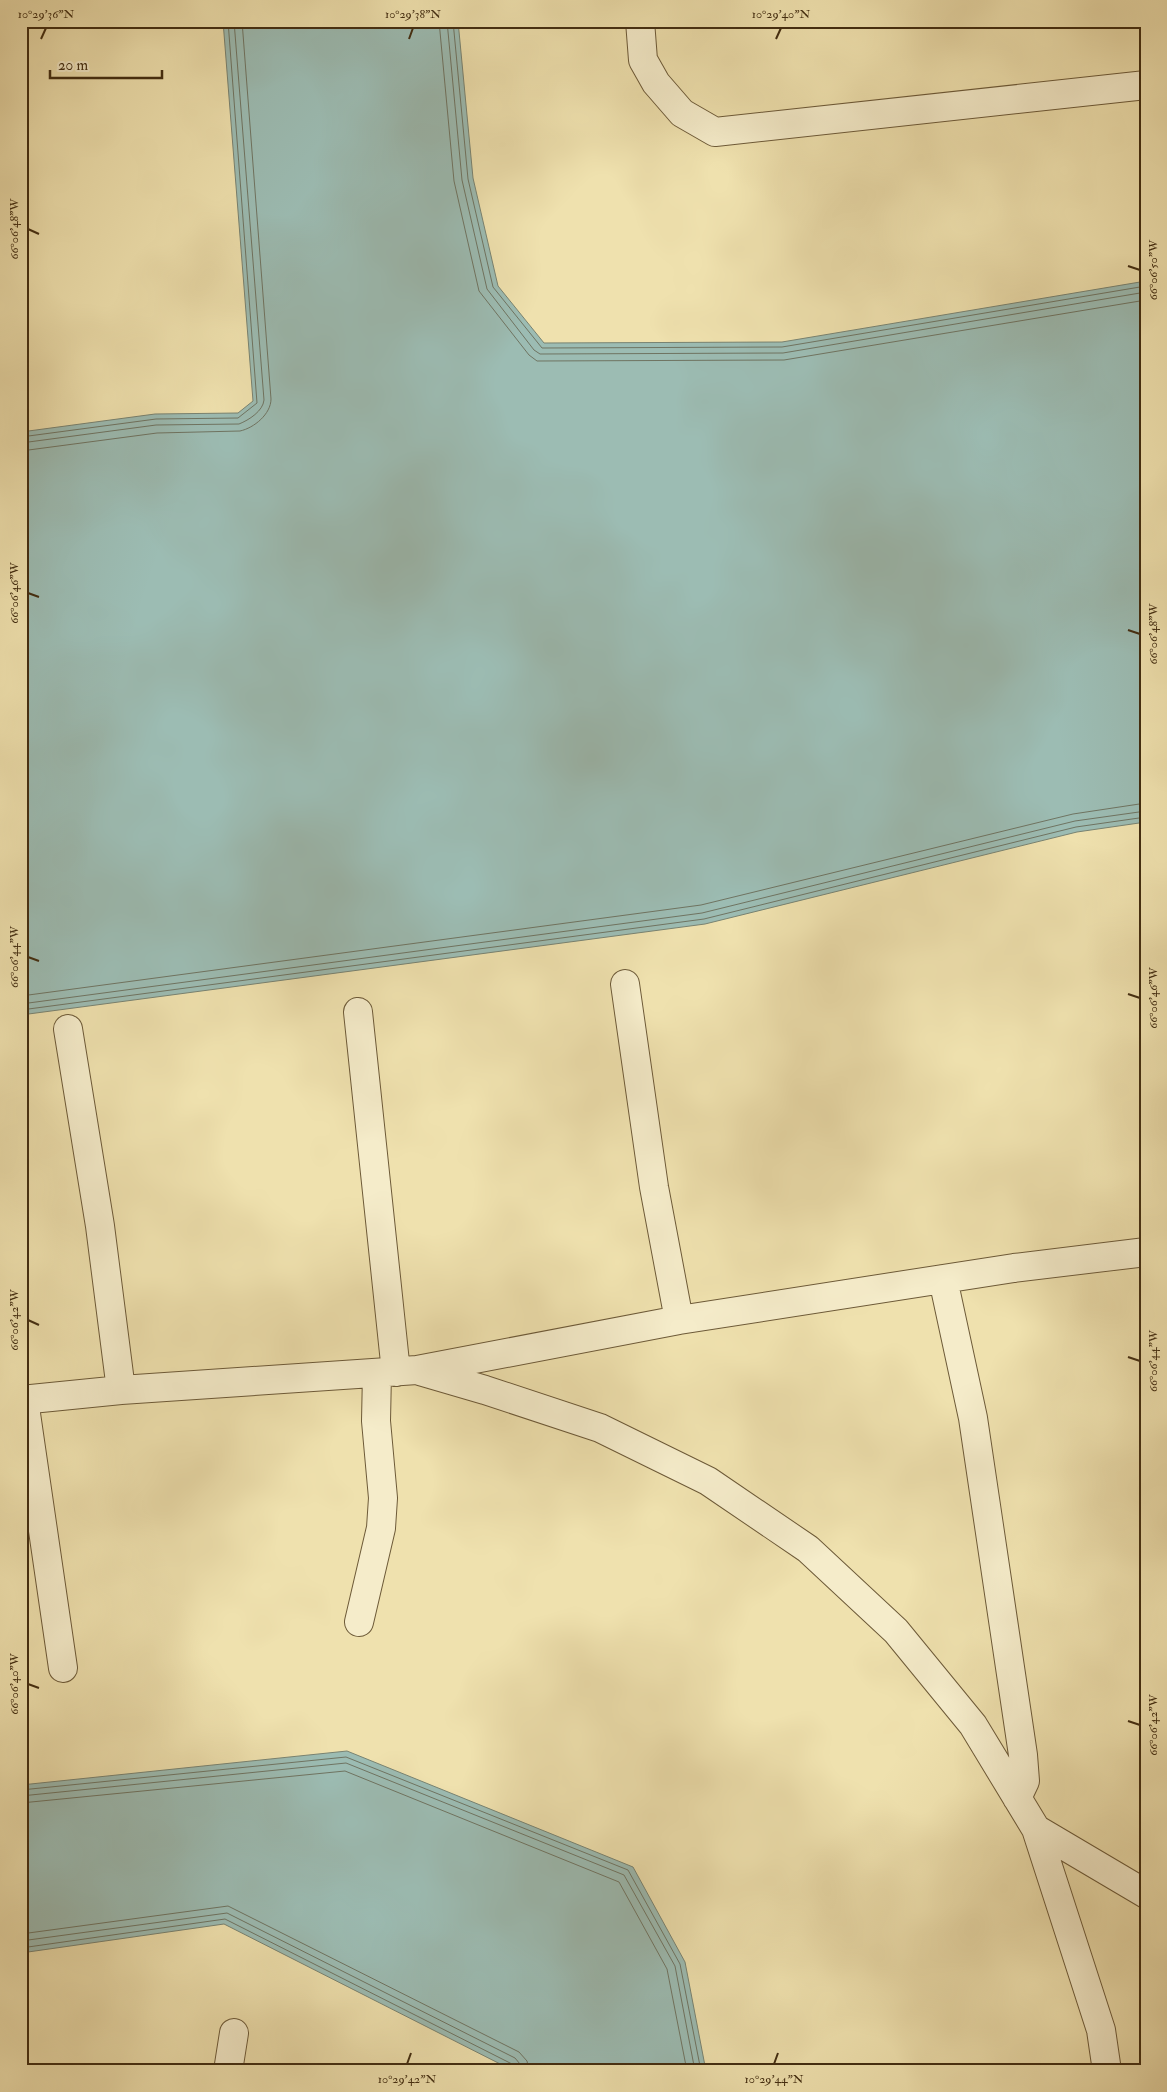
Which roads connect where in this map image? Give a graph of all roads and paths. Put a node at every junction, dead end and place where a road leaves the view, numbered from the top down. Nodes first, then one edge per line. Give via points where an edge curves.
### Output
1 (640, 21) edge
2 (1146, 85) edge
3 (625, 984) dead end
4 (358, 1012) dead end
5 (68, 1029) dead end
6 (1146, 1252) edge
7 (943, 1279) junction
8 (679, 1320) junction
9 (397, 1372) junction
10 (122, 1390) junction
11 (23, 1400) edge
12 (359, 1622) dead end
13 (64, 1668) dead end
14 (1018, 1798) junction
15 (1036, 1828) junction
16 (1146, 1894) edge
17 (234, 2032) dead end
18 (228, 2071) edge
19 (1107, 2071) edge

1 - 2 street via 643,60 656,83 682,113 715,132
3 - 8 street via 654,1188
4 - 9 street
5 - 10 street via 100,1226
6 - 7 street
7 - 8 street
7 - 14 street via 973,1418 1023,1755 1025,1781
8 - 9 street
9 - 10 street
9 - 12 street via 376,1421 383,1498 381,1528
9 - 14 street via 486,1390 600,1428 708,1481 808,1549 902,1638 974,1725
10 - 11 street
11 - 13 street
14 - 15 street
15 - 16 street
15 - 19 street via 1101,2030
17 - 18 street

